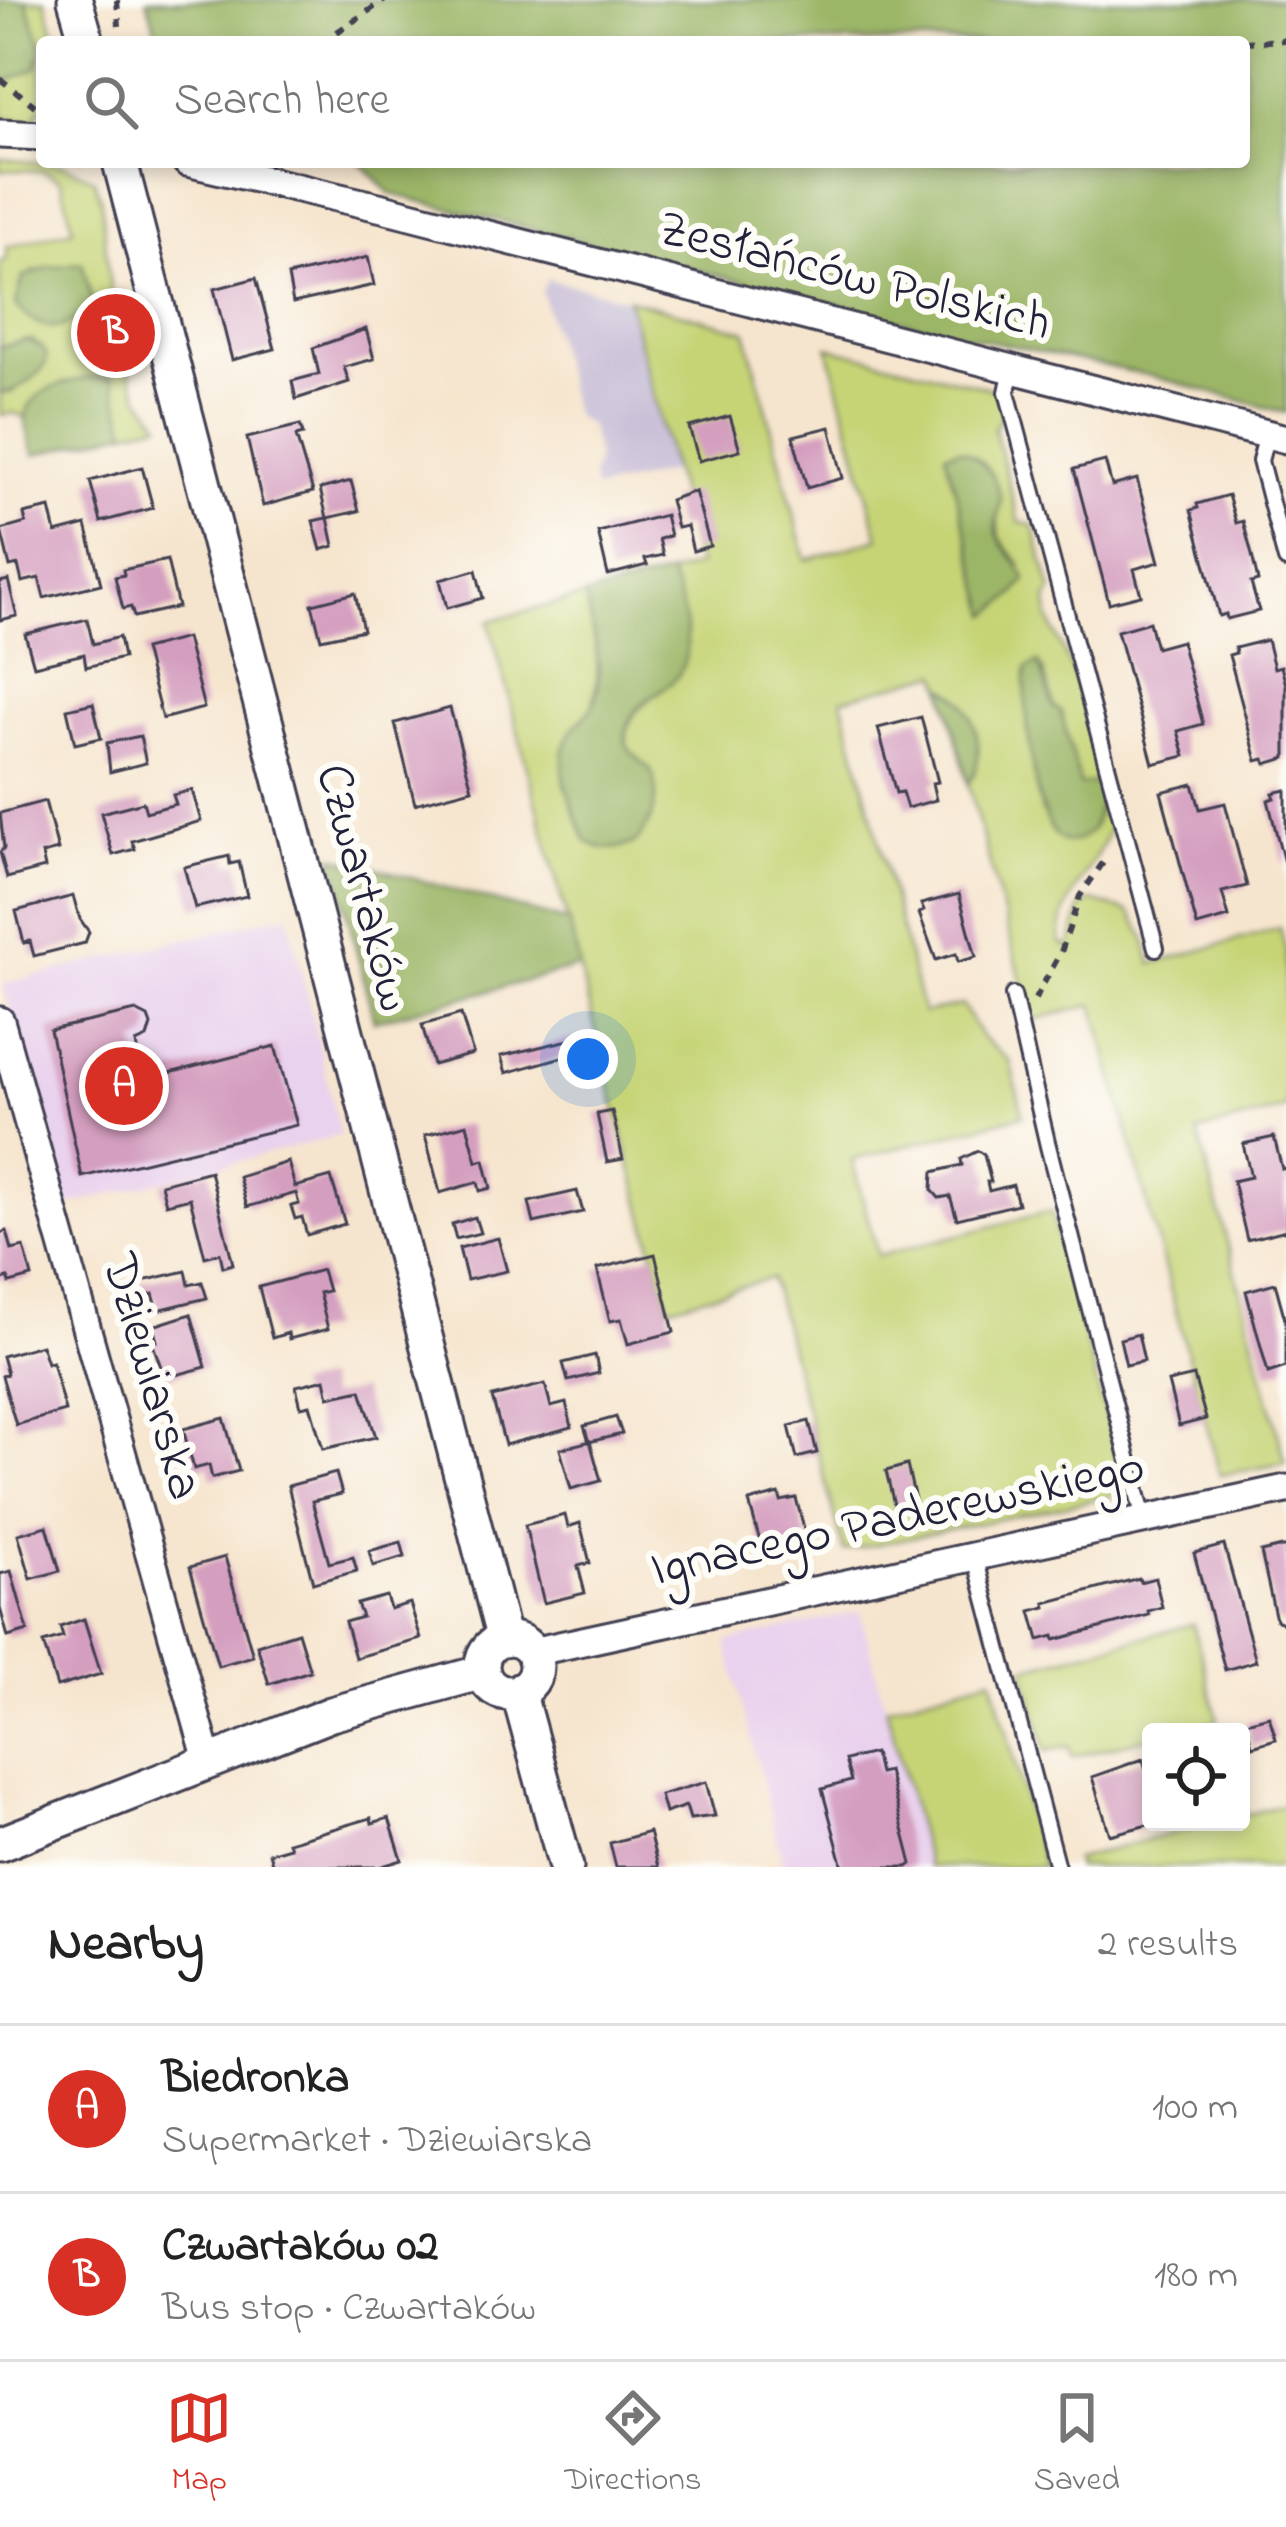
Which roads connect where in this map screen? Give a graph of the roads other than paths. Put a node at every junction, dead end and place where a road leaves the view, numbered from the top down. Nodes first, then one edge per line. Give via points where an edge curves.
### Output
1 (75, 0) edge
2 (85, 36) edge
3 (0, 134) edge
4 (36, 136) edge
5 (122, 168) edge
6 (213, 168) edge
7 (1012, 369) junction
8 (1276, 436) edge
9 (1286, 560) edge
10 (1156, 949) dead end
11 (1013, 994) dead end
12 (0, 1021) edge
13 (1286, 1489) edge
14 (1144, 1520) junction
15 (975, 1557) junction
16 (518, 1646) junction
17 (483, 1672) junction
18 (518, 1691) junction
19 (208, 1760) junction
20 (0, 1844) edge
21 (566, 1867) edge
22 (1057, 1867) edge

1 - 2 street
3 - 4 street
5 - 16 street, Czwartaków
6 - 7 street, Zesłańców Polskich
7 - 8 street, Zesłańców Polskich
7 - 10 lane via 1007,392
8 - 9 lane via 1260,461
11 - 14 lane
12 - 19 street, Dziewiarska
13 - 14 street, Ignacego Paderewskiego
14 - 15 street, Ignacego Paderewskiego
15 - 16 street, Ignacego Paderewskiego
15 - 22 lane
16 - 17 street via 487,1652
16 - 18 street via 534,1677
17 - 18 street via 495,1689
17 - 19 street via 332,1714
18 - 21 street
19 - 20 street

